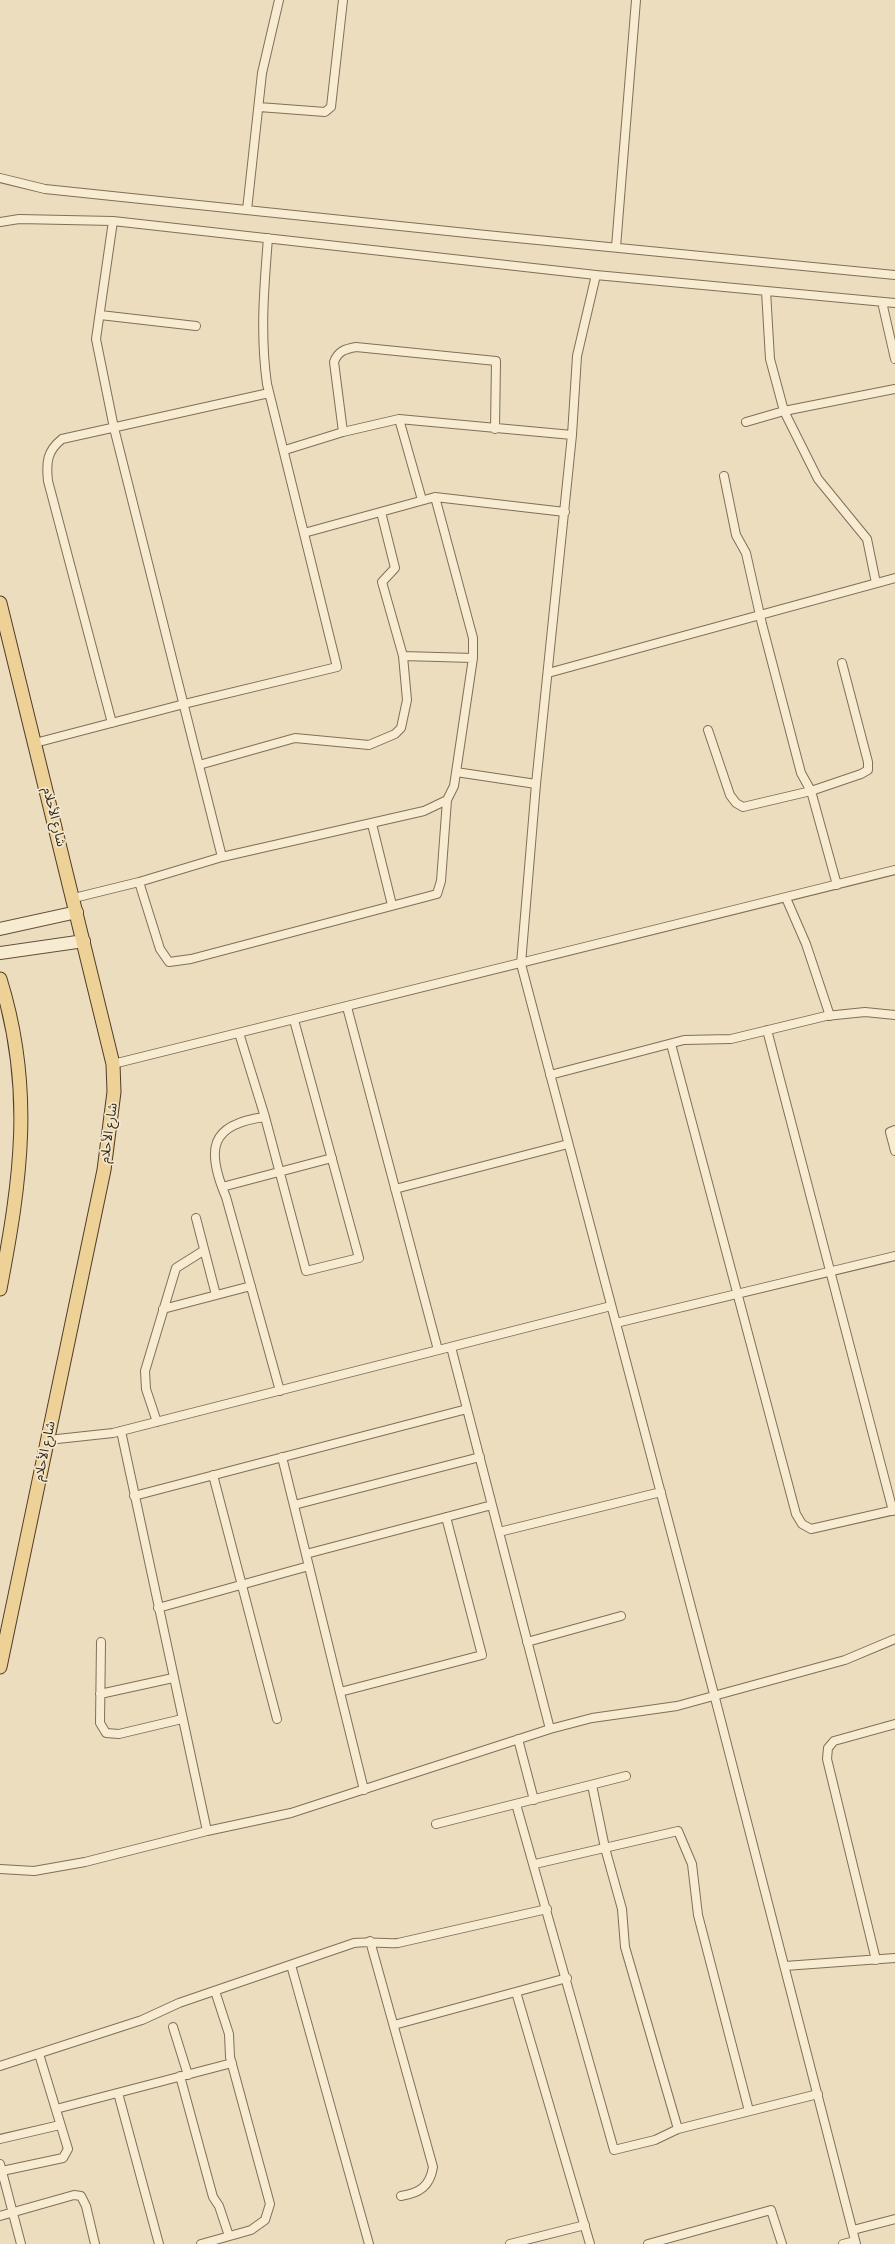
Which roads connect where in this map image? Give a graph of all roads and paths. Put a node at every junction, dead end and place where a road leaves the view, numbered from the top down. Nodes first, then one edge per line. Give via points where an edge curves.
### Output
1 (279, 0) edge
2 (343, 0) edge
3 (636, 0) edge
4 (259, 107) junction
5 (0, 178) edge
6 (247, 210) junction
7 (113, 221) junction
8 (0, 222) edge
9 (268, 238) junction
10 (616, 247) junction
11 (596, 275) junction
12 (895, 275) edge
13 (766, 291) junction
14 (882, 302) junction
15 (895, 303) edge
16 (100, 315) junction
17 (196, 326) dead end
18 (895, 359) edge
19 (895, 389) edge
20 (270, 393) junction
21 (784, 411) junction
22 (399, 419) junction
23 (746, 422) dead end
24 (114, 428) junction
25 (494, 429) junction
26 (343, 432) junction
27 (572, 435) junction
28 (285, 450) junction
29 (724, 476) dead end
30 (435, 497) junction
31 (422, 500) junction
32 (381, 512) junction
33 (565, 512) junction
34 (304, 533) junction
35 (895, 578) edge
36 (876, 583) junction
37 (0, 603) edge
38 (760, 616) junction
39 (403, 656) junction
40 (473, 658) junction
41 (842, 663) dead end
42 (548, 673) junction
43 (184, 704) junction
44 (112, 723) junction
45 (708, 730) dead end
46 (35, 743) junction
47 (199, 765) junction
48 (456, 772) junction
49 (536, 784) junction
50 (811, 791) junction
51 (447, 800) junction
52 (372, 824) junction
53 (222, 857) junction
54 (895, 870) edge
55 (139, 882) junction
56 (837, 885) junction
57 (74, 898) junction
58 (786, 898) junction
59 (392, 905) junction
60 (77, 912) junction
61 (0, 929) edge
62 (84, 940) junction
63 (0, 953) edge
64 (521, 964) junction
65 (0, 979) edge
66 (347, 1007) junction
67 (895, 1015) edge
68 (830, 1016) junction
69 (294, 1020) junction
70 (767, 1030) junction
71 (239, 1033) junction
72 (671, 1044) junction
73 (113, 1064) junction
74 (550, 1075) junction
75 (265, 1117) junction
76 (895, 1130) edge
77 (568, 1144) junction
78 (895, 1151) edge
79 (332, 1158) junction
80 (279, 1172) junction
81 (222, 1187) junction
82 (395, 1189) junction
83 (196, 1218) dead end
84 (203, 1251) junction
85 (895, 1256) edge
86 (830, 1271) junction
87 (251, 1286) junction
88 (0, 1289) edge
89 (738, 1294) junction
90 (216, 1295) junction
91 (611, 1306) junction
92 (163, 1309) junction
93 (616, 1323) junction
94 (451, 1346) junction
95 (438, 1350) junction
96 (280, 1391) junction
97 (467, 1409) junction
98 (157, 1422) junction
99 (121, 1431) junction
100 (48, 1440) junction
101 (282, 1457) junction
102 (480, 1458) junction
103 (213, 1475) junction
104 (661, 1492) junction
105 (134, 1496) junction
106 (294, 1505) junction
107 (492, 1505) junction
108 (894, 1510) edge
109 (446, 1517) junction
110 (499, 1532) junction
111 (306, 1554) junction
112 (309, 1566) junction
113 (242, 1585) junction
114 (158, 1608) junction
115 (621, 1616) dead end
116 (895, 1639) edge
117 (102, 1642) dead end
118 (527, 1642) junction
119 (0, 1667) edge
120 (174, 1678) junction
121 (340, 1692) junction
122 (100, 1694) junction
123 (714, 1694) junction
124 (182, 1719) junction
125 (277, 1719) dead end
126 (895, 1724) edge
127 (550, 1729) junction
128 (518, 1739) junction
129 (626, 1776) dead end
130 (592, 1785) junction
131 (364, 1790) junction
132 (534, 1800) junction
133 (516, 1804) junction
134 (436, 1824) dead end
135 (207, 1831) junction
136 (605, 1848) junction
137 (535, 1864) junction
138 (0, 1869) edge
139 (548, 1909) junction
140 (370, 1941) junction
141 (895, 1958) edge
142 (876, 1960) junction
143 (291, 1965) junction
144 (785, 1966) junction
145 (567, 1978) junction
146 (215, 1991) junction
147 (516, 1992) junction
148 (394, 2025) junction
149 (173, 2027) dead end
150 (39, 2054) junction
151 (232, 2063) junction
152 (0, 2066) edge
153 (184, 2075) junction
154 (118, 2093) junction
155 (818, 2094) junction
156 (56, 2109) junction
157 (749, 2111) junction
158 (60, 2125) junction
159 (678, 2129) junction
160 (0, 2139) edge
161 (1, 2167) edge
162 (401, 2196) dead end
163 (12, 2212) junction
164 (0, 2216) edge
165 (895, 2220) edge
166 (584, 2225) junction
167 (853, 2230) junction
168 (229, 2236) junction
169 (856, 2242) edge
170 (21, 2244) edge
171 (95, 2244) edge
172 (159, 2244) edge
173 (201, 2244) edge
174 (370, 2244) edge
175 (510, 2244) edge
176 (590, 2244) edge
177 (648, 2244) edge
178 (782, 2244) edge
179 (843, 2244) edge

1 - 4 street via 262,73
2 - 4 street via 331,107 325,112
3 - 10 street
4 - 6 street
5 - 6 street via 45,189
6 - 10 street
7 - 8 street via 19,219
7 - 9 street
7 - 16 street
9 - 11 street
9 - 20 street via 262,321 263,359
10 - 12 street
11 - 13 street
11 - 27 street via 577,356
13 - 14 street
13 - 21 street via 770,359
14 - 15 street
14 - 18 street
16 - 17 street
16 - 24 street via 96,339
19 - 21 street
20 - 24 street
20 - 28 street
21 - 23 street
21 - 36 street via 818,479 867,539
22 - 25 street
22 - 26 street
22 - 31 street
24 - 43 street
24 - 44 street via 62,439 53,446 48,455 47,469
25 - 26 street via 496,361 356,347 345,349 336,356 334,362
25 - 27 street
26 - 28 street
27 - 33 street
28 - 34 street
29 - 38 street via 736,536 746,553
30 - 31 street
30 - 33 street
30 - 40 street via 473,638
31 - 32 street
32 - 34 street
32 - 39 street via 395,568 382,582
33 - 42 street
34 - 43 street via 337,667
35 - 36 street
36 - 38 street
37 - 46 main road, شارع الأحلام
38 - 42 street
38 - 50 street via 801,773
39 - 40 street
39 - 47 street via 408,700 401,728 395,734 369,745 295,738
40 - 48 street
41 - 50 street via 868,770
42 - 49 street
43 - 44 street
43 - 47 street
44 - 46 street
45 - 50 street via 730,795 736,803 743,807
46 - 57 main road, شارع الأحلام
47 - 53 street
48 - 49 street
48 - 51 street via 454,786
49 - 64 street
50 - 56 street
51 - 52 street via 424,811
51 - 59 street via 441,881 437,894
52 - 53 street
52 - 59 street
53 - 55 street
54 - 56 street
55 - 57 street
55 - 59 street via 160,949 169,962 191,959
56 - 58 street
57 - 60 main road, شارع الأحلام
58 - 64 street
58 - 68 street via 806,944
60 - 61 main road
60 - 62 main road, شارع الأحلام
62 - 63 main road
62 - 73 main road, شارع الأحلام
64 - 66 street
64 - 74 street
65 - 88 main road via 9,1009 19,1066 22,1119 15,1210
66 - 69 street
66 - 82 street
67 - 68 street via 865,1012
68 - 70 street
69 - 71 street
69 - 79 street
70 - 72 street via 731,1039 684,1040
70 - 86 street
71 - 73 street
71 - 75 street
72 - 74 street
72 - 89 street
73 - 100 main road, شارع الأحلام via 114,1098 104,1170
74 - 77 street
75 - 80 street
75 - 81 street via 244,1120 228,1128 218,1138 214,1157
76 - 78 street via 890,1132
77 - 82 street
77 - 91 street
79 - 80 street
79 - 80 street via 359,1258 306,1271
80 - 81 street
81 - 87 street
82 - 95 street
83 - 84 street
84 - 90 street
84 - 92 street via 176,1268
85 - 86 street
86 - 89 street
86 - 108 street
87 - 90 street
87 - 96 street
89 - 93 street
89 - 108 street via 796,1514 802,1524 811,1528
90 - 92 street
91 - 93 street
91 - 94 street
92 - 98 street via 145,1371 146,1389
93 - 104 street
94 - 95 street
94 - 97 street
95 - 96 street
96 - 98 street
97 - 101 street
97 - 102 street
98 - 99 street
99 - 100 street
99 - 105 street
100 - 119 main road, شارع الأحلام
101 - 103 street
101 - 106 street
102 - 106 street
102 - 107 street
103 - 105 street
103 - 113 street
104 - 110 street
104 - 123 street
105 - 114 street
106 - 111 street
107 - 109 street
107 - 110 street
109 - 111 street
109 - 121 street via 482,1655
110 - 118 street
111 - 112 street
112 - 113 street
112 - 121 street
113 - 114 street
113 - 125 street
114 - 120 street
115 - 118 street
116 - 123 street via 845,1660
117 - 122 street
118 - 127 street
120 - 122 street
120 - 124 street
121 - 131 street
122 - 124 street via 100,1723 106,1733 119,1734
123 - 127 street via 677,1706 592,1718
123 - 144 street
124 - 135 street
126 - 142 street via 834,1741 828,1748 827,1759
127 - 128 street
128 - 131 street
128 - 132 street
129 - 130 street
130 - 132 street
130 - 136 street
131 - 135 street via 292,1813
132 - 133 street
133 - 134 street
133 - 137 street
135 - 138 street via 85,1862 34,1871
136 - 137 street
136 - 157 street via 678,1830 692,1864 698,1915
136 - 159 street via 622,1909 625,1947
137 - 139 street
139 - 140 street via 398,1943
139 - 145 street
140 - 143 street via 354,1943
140 - 148 street
141 - 142 street
142 - 144 street
143 - 146 street
143 - 174 street
144 - 155 street
145 - 147 street
145 - 159 street via 614,2150 655,2140
146 - 150 street via 178,2003 142,2020
146 - 151 street via 229,2034
147 - 148 street
147 - 166 street
148 - 162 street via 433,2167 432,2177 425,2187 415,2194
149 - 153 street
150 - 152 street
150 - 156 street
151 - 153 street
151 - 168 street via 270,2204 265,2220 251,2230
153 - 154 street
153 - 168 street via 213,2197 219,2206
154 - 156 street
154 - 172 street
155 - 157 street
155 - 167 street
156 - 158 street
157 - 159 street
158 - 160 street
158 - 161 street via 68,2149 63,2158
161 - 163 street
163 - 164 street
163 - 170 street
163 - 171 street via 74,2195 81,2196
165 - 167 street
166 - 175 street
166 - 176 street
167 - 169 street
168 - 173 street
169 - 179 street
177 - 178 street via 771,2210

